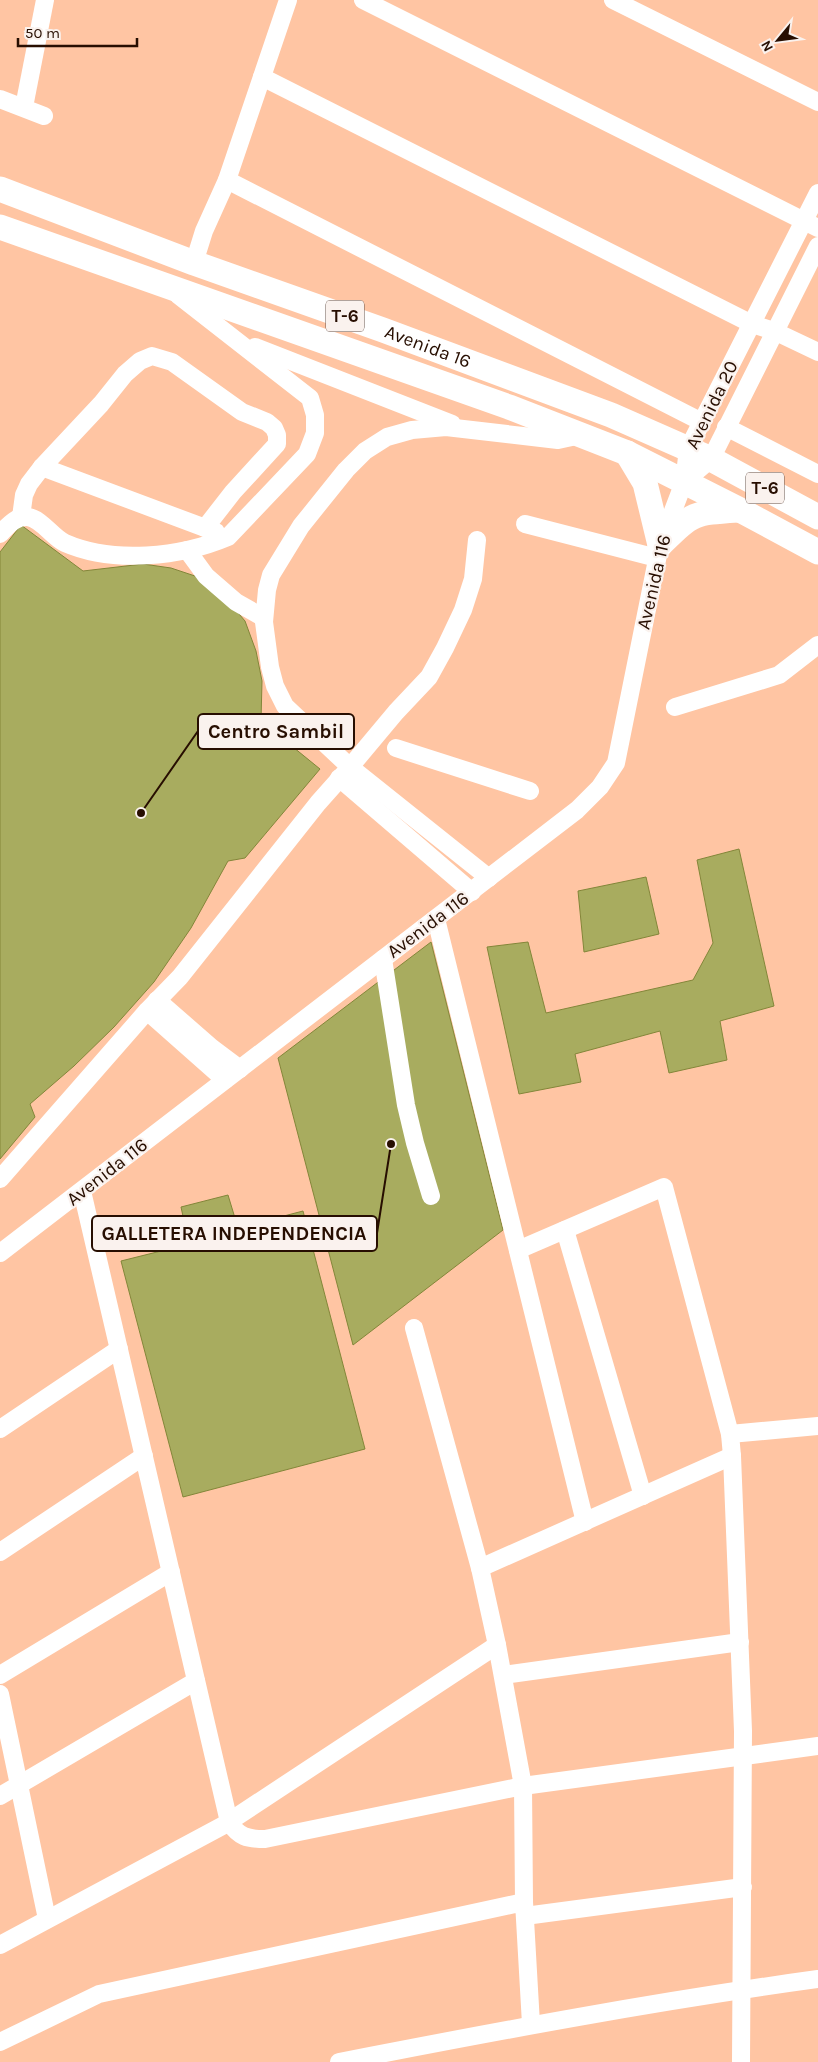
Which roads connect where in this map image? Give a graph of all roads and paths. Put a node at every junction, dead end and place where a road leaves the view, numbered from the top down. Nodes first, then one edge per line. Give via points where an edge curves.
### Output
1 (44, 0) edge
2 (288, 0) edge
3 (363, 0) edge
4 (613, 0) edge
5 (262, 77) junction
6 (0, 99) edge
7 (818, 102) edge
8 (24, 107) junction
9 (44, 116) dead end
10 (227, 180) junction
11 (0, 189) edge
12 (818, 193) edge
13 (811, 225) edge
14 (0, 227) edge
15 (818, 246) edge
16 (194, 263) junction
17 (163, 284) junction
18 (752, 324) junction
19 (774, 330) junction
20 (232, 337) junction
21 (818, 352) edge
22 (702, 422) junction
23 (726, 427) junction
24 (462, 428) junction
25 (582, 435) junction
26 (688, 449) junction
27 (626, 453) junction
28 (711, 458) junction
29 (42, 467) junction
30 (818, 474) edge
31 (684, 482) junction
32 (740, 510) junction
33 (21, 517) junction
34 (818, 517) edge
35 (525, 524) dead end
36 (205, 528) junction
37 (0, 534) edge
38 (228, 537) junction
39 (477, 540) dead end
40 (187, 550) junction
41 (658, 552) junction
42 (818, 552) edge
43 (264, 618) junction
44 (818, 645) edge
45 (675, 707) dead end
46 (396, 748) dead end
47 (345, 773) junction
48 (530, 791) dead end
49 (489, 878) junction
50 (472, 892) junction
51 (436, 919) junction
52 (383, 959) junction
53 (152, 1005) junction
54 (240, 1069) junction
55 (225, 1080) junction
56 (0, 1179) edge
57 (82, 1191) junction
58 (432, 1196) dead end
59 (565, 1230) junction
60 (518, 1250) junction
61 (0, 1254) edge
62 (414, 1328) dead end
63 (119, 1349) junction
64 (818, 1426) edge
65 (0, 1429) edge
66 (730, 1434) junction
67 (144, 1456) junction
68 (732, 1456) junction
69 (643, 1496) junction
70 (584, 1522) junction
71 (0, 1552) edge
72 (480, 1568) junction
73 (171, 1572) junction
74 (740, 1642) junction
75 (497, 1646) junction
76 (0, 1675) edge
77 (502, 1675) junction
78 (196, 1682) junction
79 (0, 1694) edge
80 (818, 1746) edge
81 (744, 1758) junction
82 (19, 1785) junction
83 (523, 1786) junction
84 (0, 1796) edge
85 (229, 1822) junction
86 (743, 1888) junction
87 (524, 1909) junction
88 (47, 1919) junction
89 (0, 1944) edge
90 (818, 1980) edge
91 (742, 1990) junction
92 (531, 2024) junction
93 (0, 2042) edge
94 (339, 2062) edge
95 (742, 2062) edge

1 - 8 street
2 - 5 street
3 - 13 street
4 - 7 street
5 - 10 street
5 - 18 street
6 - 8 street
8 - 9 street
10 - 16 street via 213,208
10 - 22 street
11 - 16 highway, Avenida 16 / T-6
12 - 13 street, Avenida 20
13 - 18 street, Avenida 20
14 - 17 highway, Avenida 16 / T-6
15 - 19 street, Avenida 20
16 - 26 highway, Avenida 16 / T-6 via 611,415
17 - 20 street
17 - 25 highway, Avenida 16 / T-6
18 - 19 street
18 - 22 street, Avenida 20
19 - 21 street
19 - 23 street, Avenida 20
20 - 24 street
20 - 38 street via 310,398 315,433 307,454
22 - 26 street, Avenida 20
23 - 28 street, Avenida 20
23 - 30 street
24 - 25 street via 558,440
24 - 43 street via 412,430 386,437 365,451 301,526 272,575
25 - 27 highway, Avenida 16 / T-6
26 - 28 highway, Avenida 16 / T-6
26 - 31 street, Avenida 20
27 - 31 highway, Avenida 16 / T-6
27 - 41 highway via 645,483
28 - 31 street, Avenida 20
28 - 34 highway, Avenida 16 / T-6
29 - 33 street via 24,495
29 - 36 street
29 - 36 street via 140,361 152,356 169,361 242,412 267,422 277,435 276,444
31 - 32 highway, Avenida 16 / T-6
31 - 41 street, Avenida 116
32 - 41 highway via 696,514 686,520
32 - 42 highway, Avenida 16 / T-6
33 - 37 street
33 - 40 street via 31,518 63,542 86,551 143,555
35 - 41 street
36 - 38 street
38 - 40 street
39 - 47 street via 463,610 429,677
40 - 43 street via 206,576 236,602
41 - 49 street, Avenida 116 via 616,763 577,810
43 - 47 street via 270,667 285,706
44 - 45 street via 779,675
46 - 48 street
47 - 49 street
47 - 50 street
47 - 53 street via 180,978
49 - 50 street, Avenida 116
50 - 51 street, Avenida 116
51 - 52 street, Avenida 116
51 - 60 street
52 - 54 street, Avenida 116
52 - 58 street via 406,1105
53 - 54 street
53 - 55 street
53 - 56 street
54 - 55 street, Avenida 116
55 - 57 street, Avenida 116
57 - 61 street, Avenida 116
57 - 63 street
59 - 60 street
59 - 66 street via 664,1187
59 - 69 street
60 - 70 street
62 - 72 street
63 - 65 street
63 - 67 street
64 - 66 street
66 - 68 street
67 - 71 street
67 - 73 street
68 - 69 street
68 - 74 street
69 - 70 street
70 - 72 street
72 - 75 street
73 - 76 street
73 - 78 street
74 - 77 street
74 - 81 street
75 - 77 street
75 - 85 street
77 - 83 street
78 - 82 street
78 - 85 street
79 - 82 street
80 - 81 street
81 - 83 street
81 - 86 street
82 - 84 street
82 - 88 street
83 - 85 street via 265,1839 250,1839 236,1833
83 - 87 street
85 - 88 street
86 - 87 street
86 - 91 street
87 - 92 street
87 - 93 street via 99,1994
88 - 89 street
90 - 91 street
91 - 92 street
91 - 95 street
92 - 94 street

